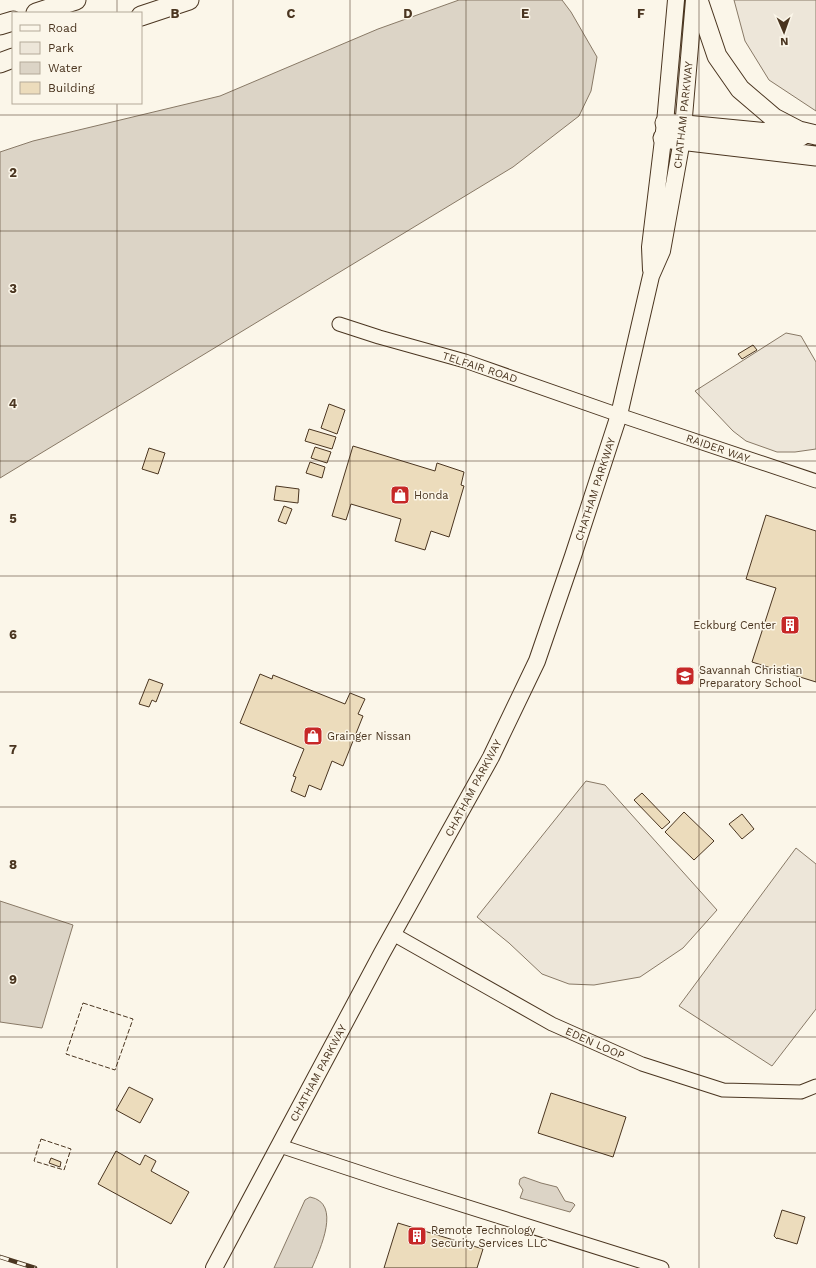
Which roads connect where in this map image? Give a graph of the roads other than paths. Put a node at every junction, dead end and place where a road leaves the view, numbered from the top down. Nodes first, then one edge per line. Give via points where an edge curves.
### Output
1 (58, 0) edge
2 (76, 0) edge
3 (189, 0) edge
4 (676, 0) edge
5 (694, 0) edge
6 (698, 0) edge
7 (30, 12) edge
8 (39, 12) edge
9 (142, 16) edge
10 (12, 58) edge
11 (0, 63) edge
12 (664, 130) junction
13 (683, 132) junction
14 (816, 136) edge
15 (816, 156) edge
16 (651, 276) junction
17 (339, 324) dead end
18 (619, 415) junction
19 (816, 481) edge
20 (393, 934) junction
21 (816, 1086) edge
22 (280, 1146) junction
23 (214, 1268) edge
24 (662, 1268) edge

1 - 7 highway
2 - 8 highway
3 - 9 highway
4 - 12 main road, CHATHAM PARKWAY
5 - 13 main road, CHATHAM PARKWAY
6 - 14 highway via 717,56 740,89 774,118 799,131
10 - 11 highway
12 - 13 highway
12 - 16 main road, CHATHAM PARKWAY via 650,247
13 - 14 highway
13 - 15 highway
13 - 16 main road, CHATHAM PARKWAY via 662,251
16 - 18 main road, CHATHAM PARKWAY
17 - 18 street, TELFAIR ROAD via 465,361
18 - 19 street, RAIDER WAY
18 - 20 main road, CHATHAM PARKWAY via 537,661 491,757
20 - 21 street, EDEN LOOP via 552,1024 642,1064 723,1090 801,1092
20 - 22 main road, CHATHAM PARKWAY
22 - 23 main road, CHATHAM PARKWAY
22 - 24 street

